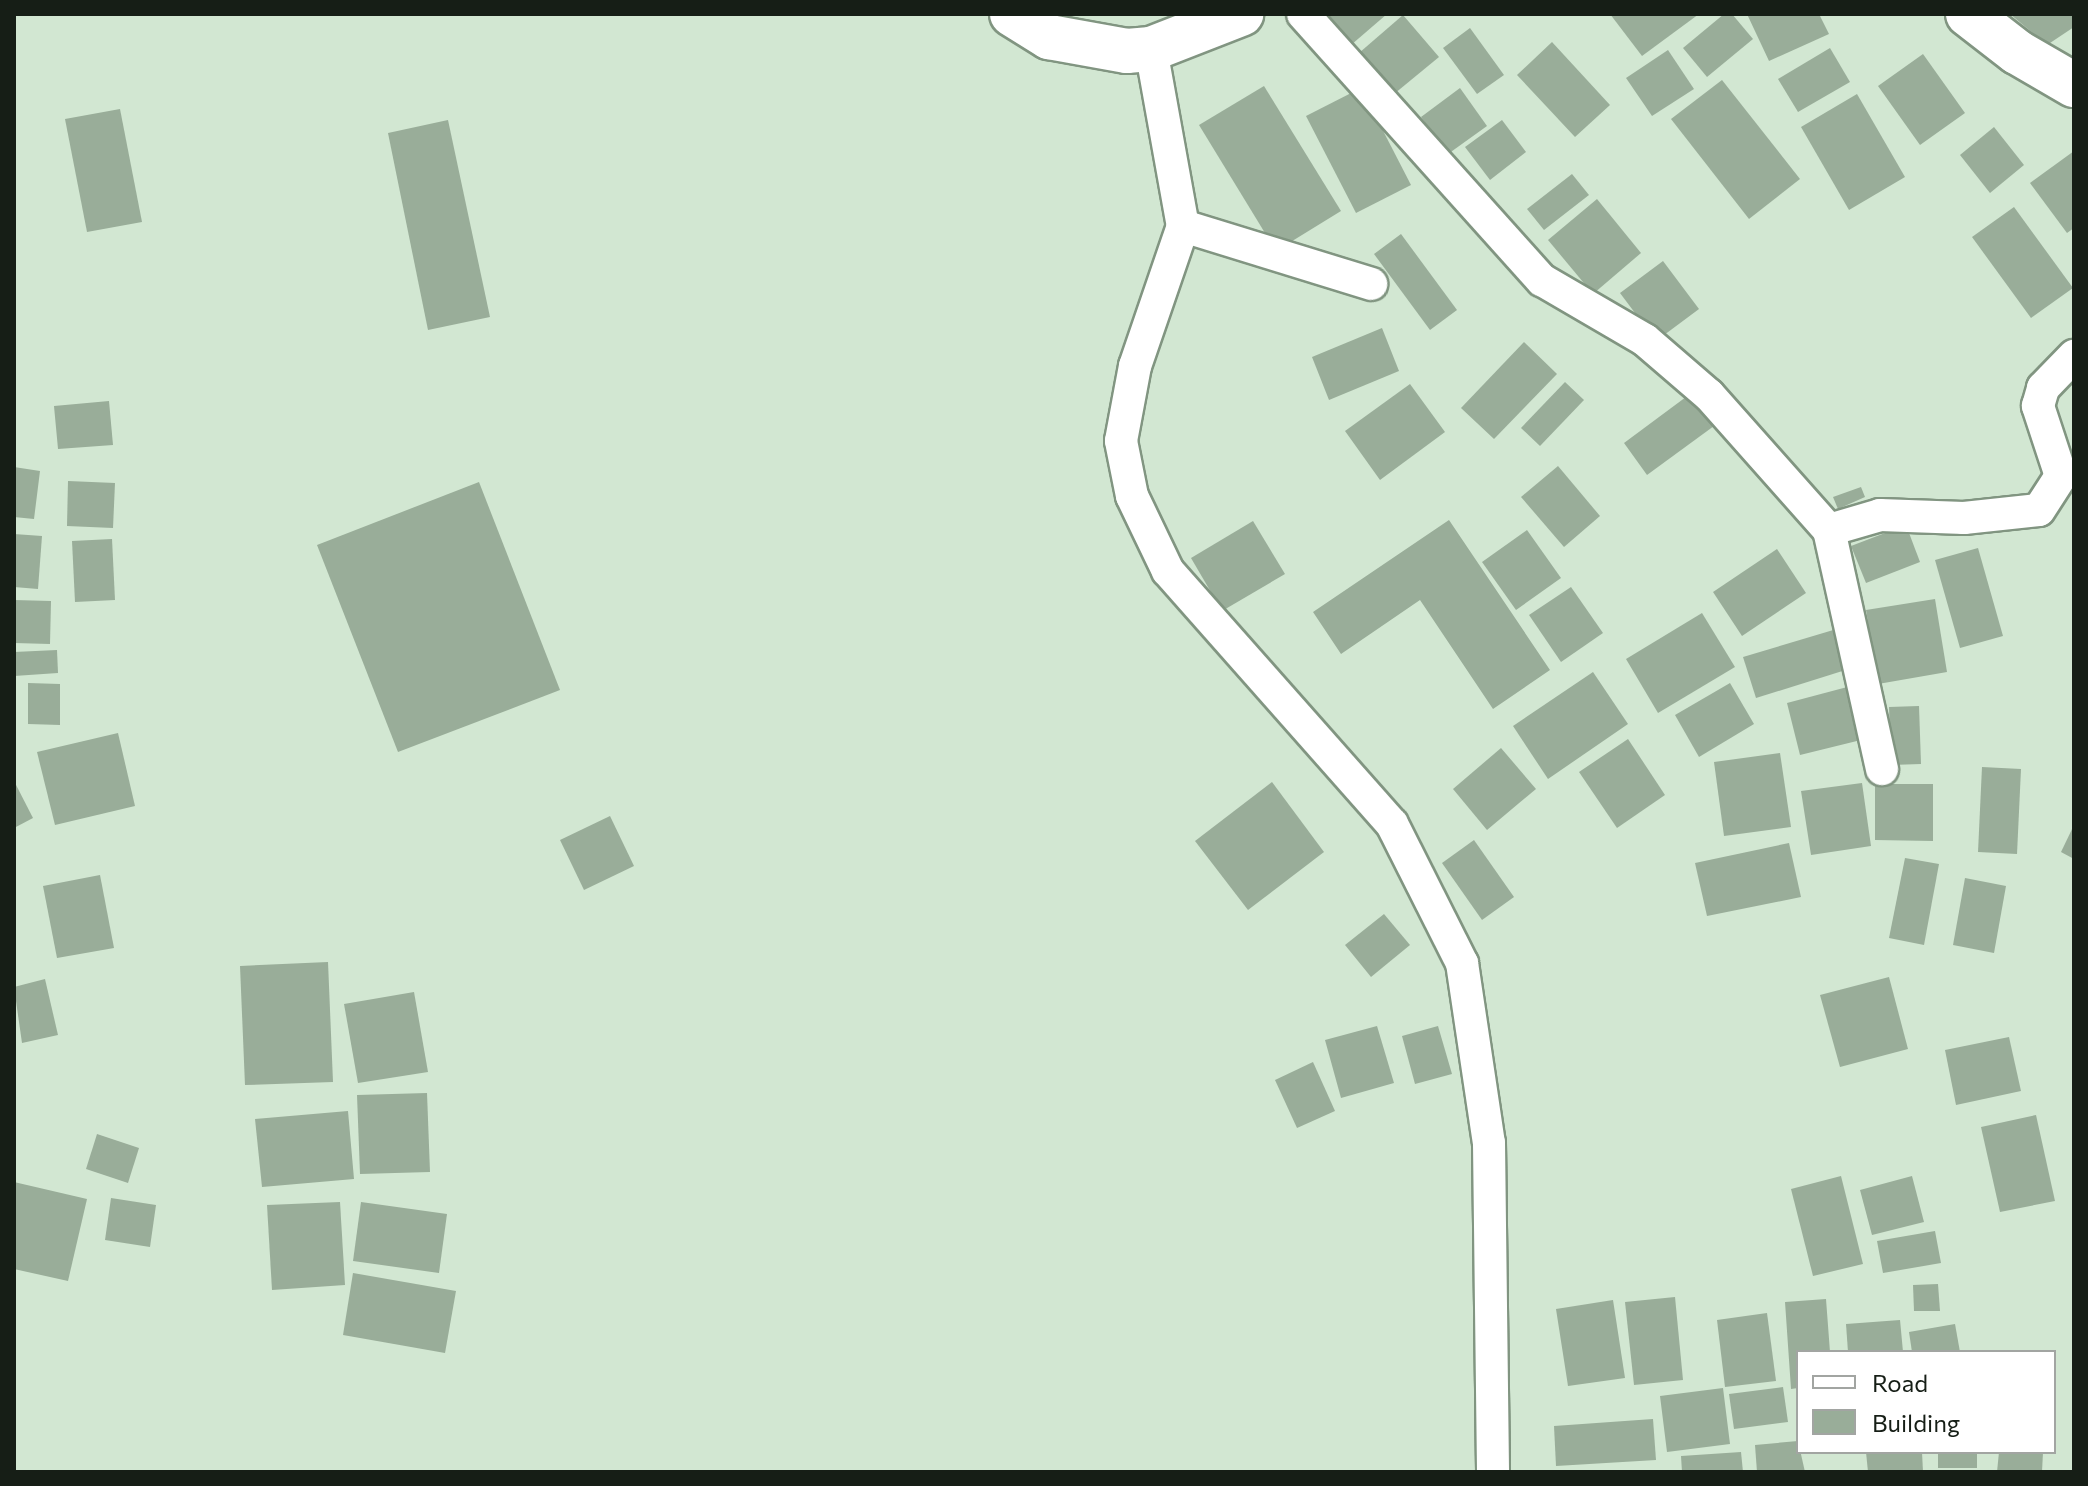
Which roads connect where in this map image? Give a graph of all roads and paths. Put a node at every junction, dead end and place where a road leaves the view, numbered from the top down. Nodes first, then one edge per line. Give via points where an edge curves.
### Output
1 (1012, 14) edge
2 (1241, 14) edge
3 (1303, 14) edge
4 (1968, 14) edge
5 (1151, 49) junction
6 (2074, 85) edge
7 (1183, 226) junction
8 (1371, 284) dead end
9 (2074, 356) edge
10 (1829, 530) junction
11 (1882, 769) dead end
12 (1493, 1472) edge

1 - 5 main road via 1049,37 1127,51
2 - 5 main road
3 - 10 street via 1542,280 1645,340 1699,386
4 - 6 main road via 2017,52
5 - 7 street
7 - 8 street
7 - 12 street via 1135,366 1121,441 1132,496 1168,571 1392,824 1462,963 1489,1143
9 - 10 street via 2043,388 2038,406 2061,476 2039,510 1964,518 1880,515
10 - 11 street

